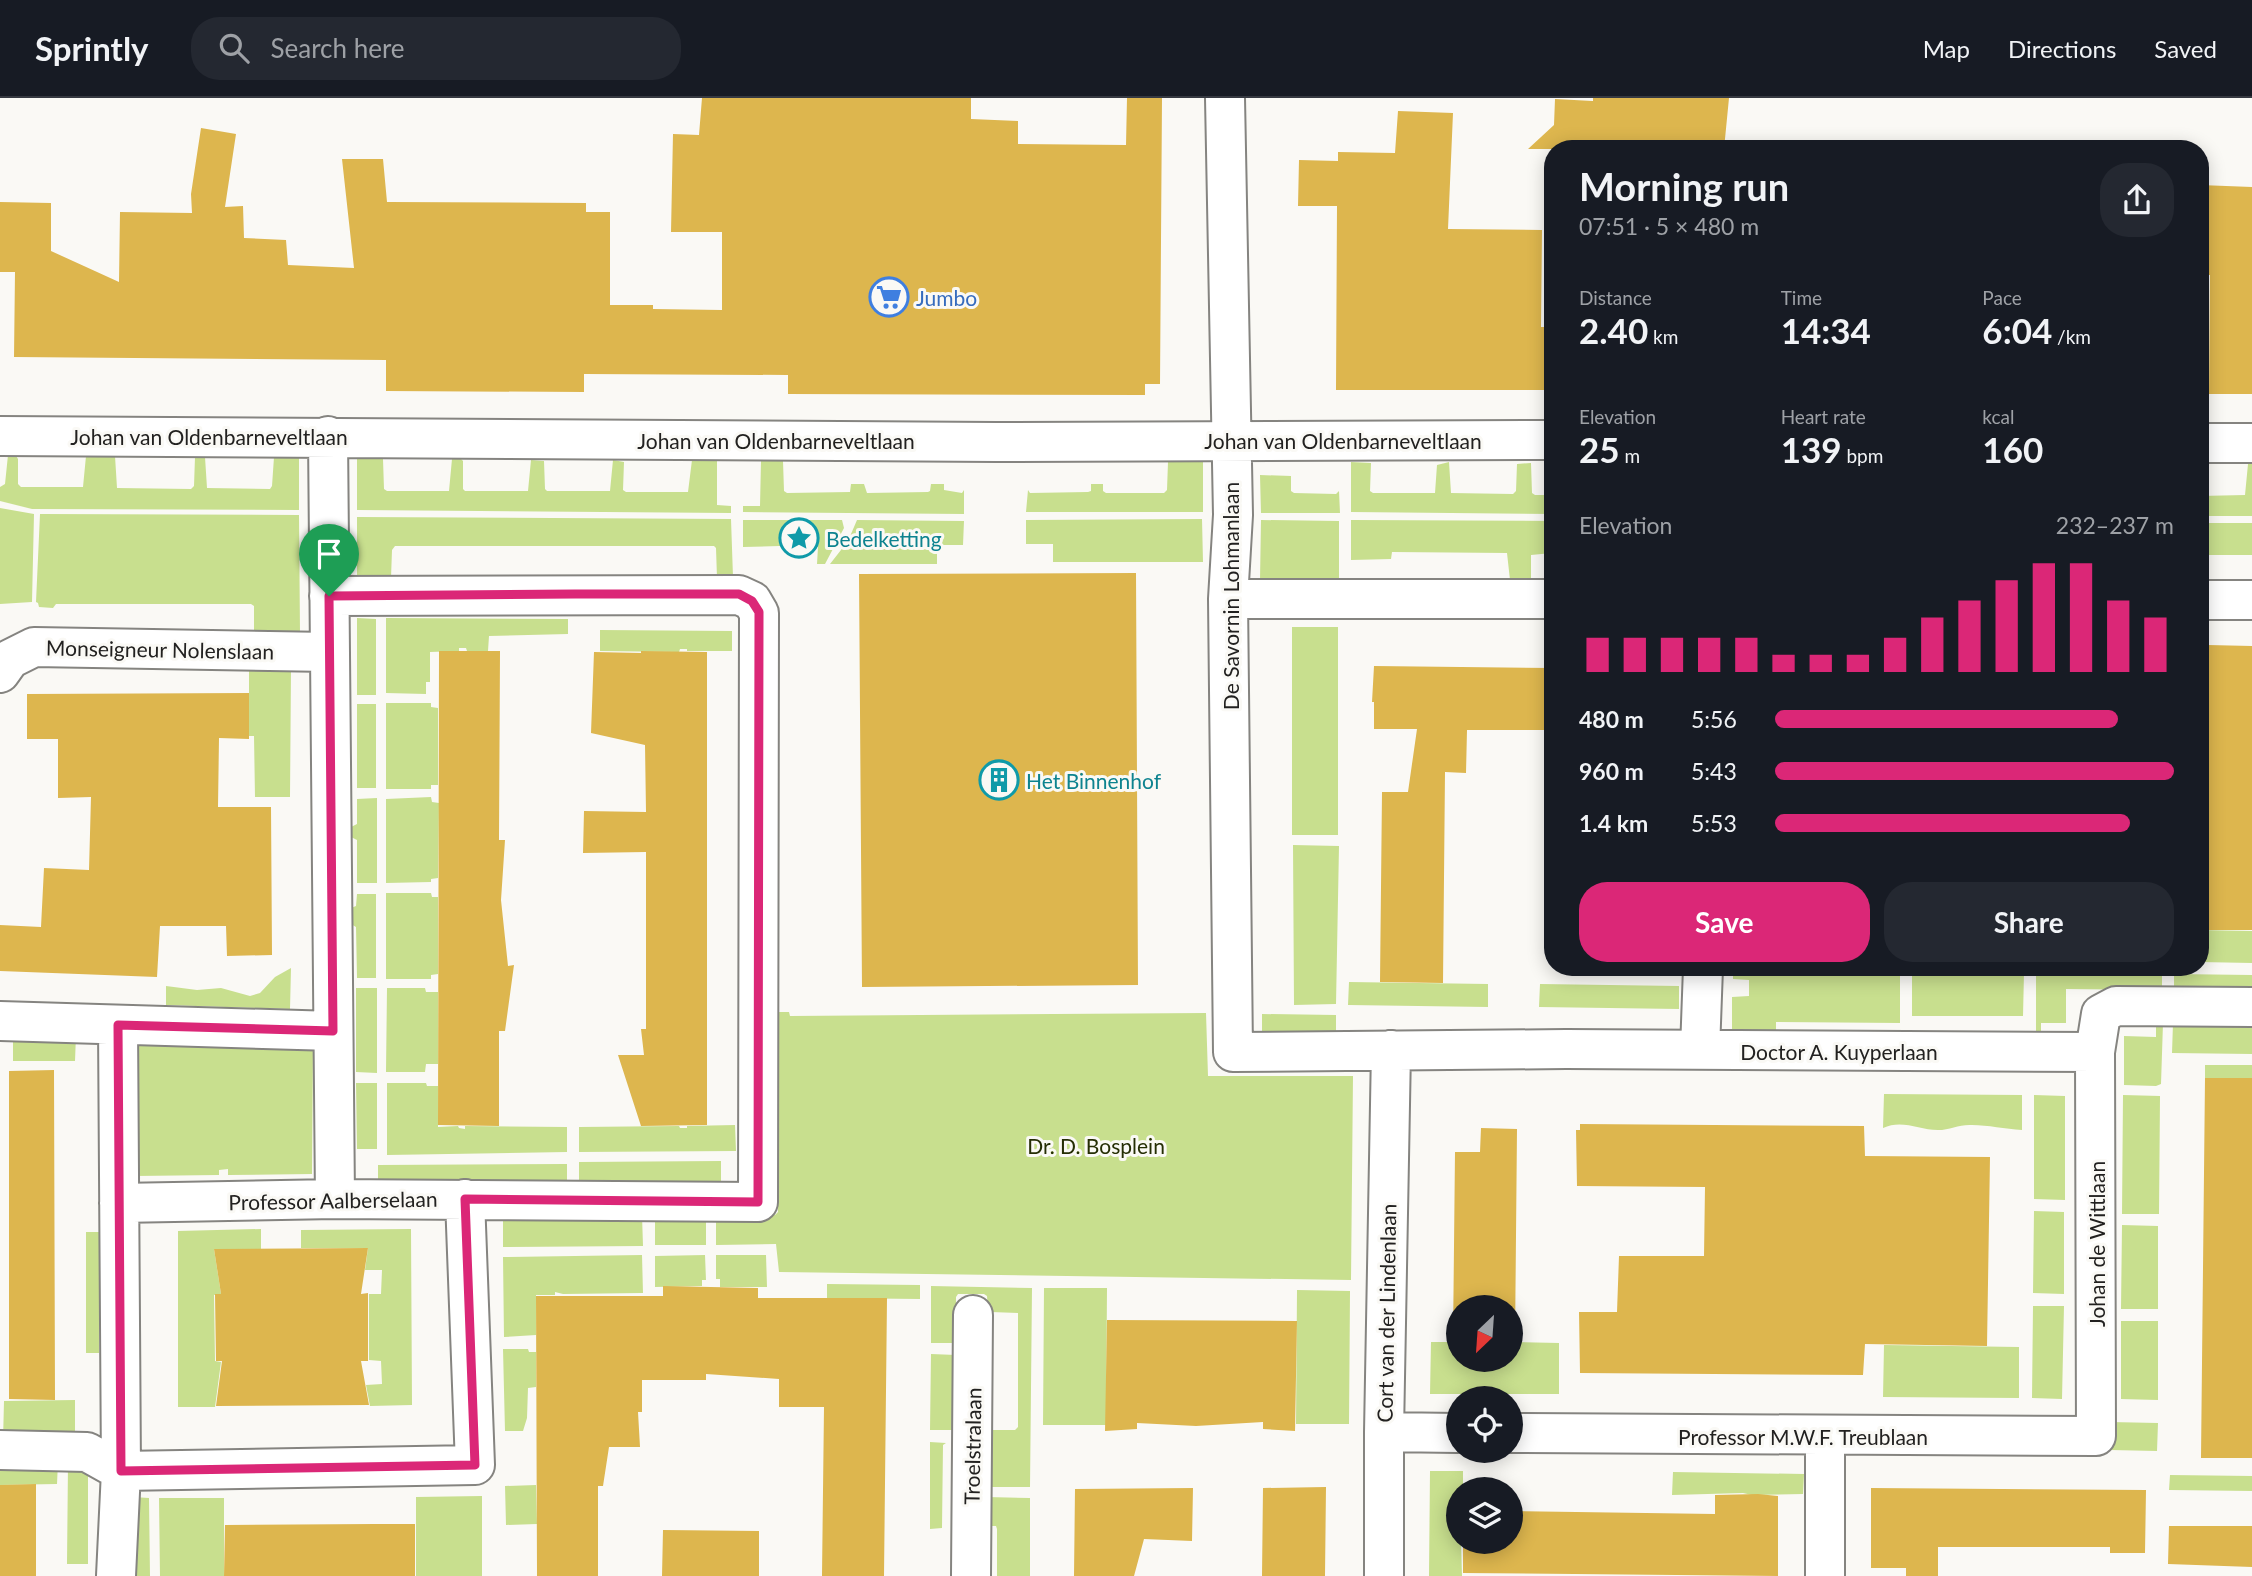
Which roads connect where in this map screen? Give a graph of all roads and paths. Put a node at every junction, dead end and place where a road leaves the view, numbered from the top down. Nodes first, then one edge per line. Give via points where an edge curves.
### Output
1 (1225, 98) edge
2 (0, 436) edge
3 (328, 436) junction
4 (1544, 440) edge
5 (1230, 441) junction
6 (2209, 443) edge
7 (2252, 443) edge
8 (329, 596) junction
9 (1228, 599) junction
10 (1544, 599) edge
11 (2209, 600) edge
12 (2252, 600) edge
13 (330, 652) junction
14 (0, 673) edge
15 (1703, 976) edge
16 (2252, 1007) edge
17 (0, 1021) edge
18 (118, 1025) junction
19 (333, 1031) junction
20 (1391, 1050) junction
21 (1700, 1050) junction
22 (1233, 1052) joint
23 (2095, 1052) junction
24 (335, 1199) junction
25 (465, 1199) junction
26 (119, 1203) junction
27 (973, 1315) dead end
28 (1384, 1432) junction
29 (1446, 1433) edge
30 (1523, 1433) edge
31 (1825, 1436) junction
32 (2096, 1436) joint
33 (0, 1451) edge
34 (121, 1471) junction
35 (116, 1576) edge
36 (971, 1576) edge
37 (1384, 1576) edge
38 (1825, 1576) edge

1 - 5 street, De Savornin Lohmanlaan
2 - 3 street, Johan van Oldenbarneveltlaan
3 - 5 street, Johan van Oldenbarneveltlaan
3 - 8 street
4 - 5 street, Johan van Oldenbarneveltlaan
5 - 9 street, De Savornin Lohmanlaan via 1233,515
6 - 7 street
8 - 13 street
8 - 25 street, Professor Aalberselaan via 739,594 759,612 758,1202
9 - 10 street
9 - 22 street, De Savornin Lohmanlaan
11 - 12 street
13 - 14 street, Monseigneur Nolenslaan via 34,647 10,659
13 - 19 street
15 - 21 street
16 - 23 street via 2116,1006 2101,1014
17 - 18 street
18 - 19 street
18 - 26 street
19 - 24 street
20 - 21 street, Doctor A. Kuyperlaan
20 - 22 street, Doctor A. Kuyperlaan
20 - 28 street, Cort van der Lindenlaan
21 - 23 street, Doctor A. Kuyperlaan
23 - 32 street, Johan de Wittlaan
24 - 25 street, Professor Aalberselaan
24 - 26 street, Professor Aalberselaan
25 - 34 street via 475,1465
26 - 34 street
27 - 36 street, Troelstralaan
28 - 29 street
28 - 37 street, Cort van der Lindenlaan
30 - 31 street, Professor M.W.F. Treublaan
31 - 32 street, Professor M.W.F. Treublaan
31 - 38 street
33 - 34 street via 88,1452
34 - 35 street

